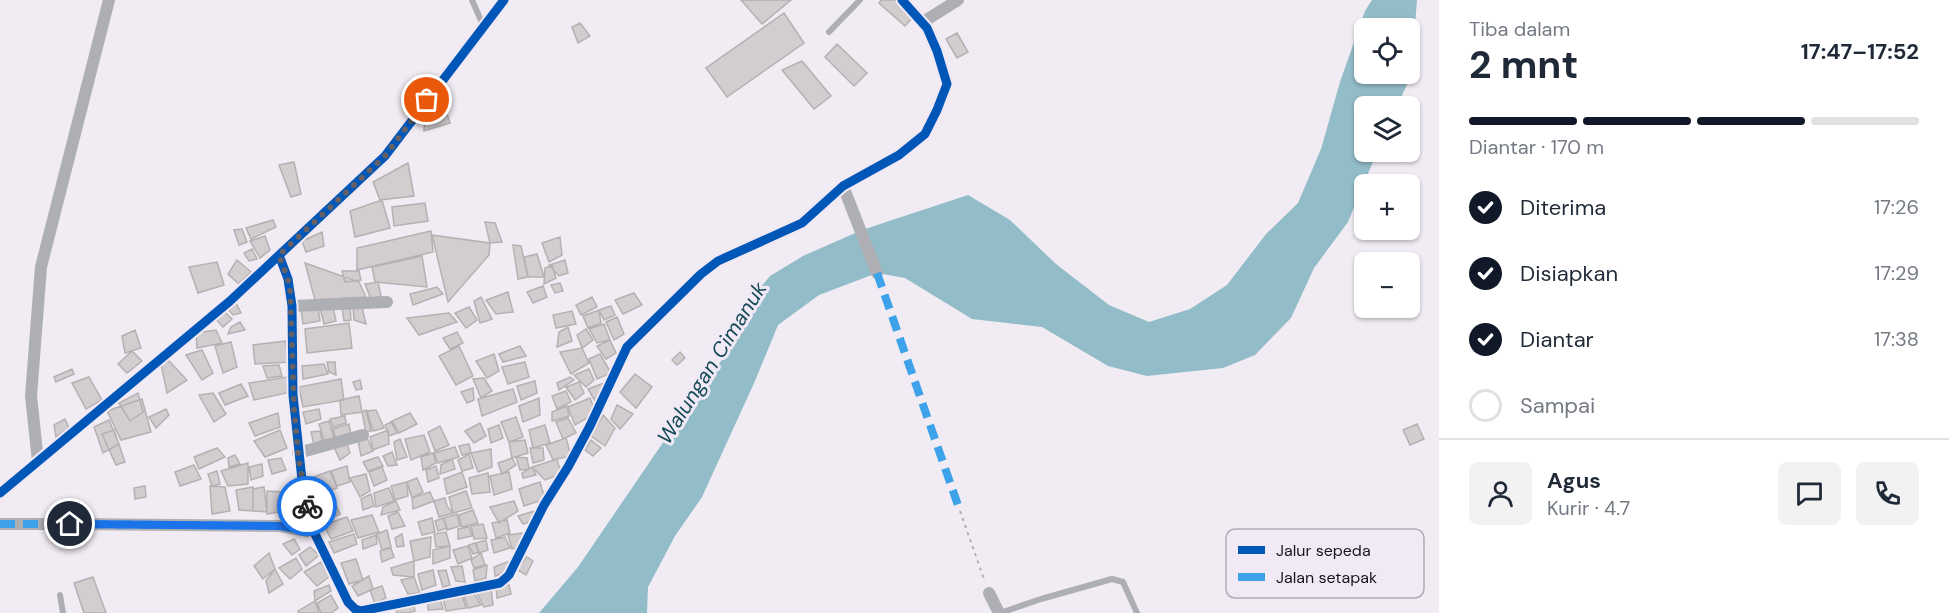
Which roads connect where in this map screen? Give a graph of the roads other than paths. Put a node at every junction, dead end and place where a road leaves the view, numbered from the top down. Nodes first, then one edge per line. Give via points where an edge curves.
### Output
1 (109, 0) edge
2 (472, 0) edge
3 (504, 0) edge
4 (860, 0) edge
5 (902, 0) edge
6 (958, 0) edge
7 (923, 22) junction
8 (484, 26) junction
9 (829, 33) dead end
10 (843, 186) junction
11 (279, 255) junction
12 (877, 273) dead end
13 (387, 302) dead end
14 (292, 306) junction
15 (363, 435) dead end
16 (298, 453) junction
17 (38, 461) junction
18 (0, 493) edge
19 (0, 524) edge
20 (54, 524) dead end
21 (70, 524) dead end
22 (314, 532) junction
23 (989, 593) road end
24 (60, 595) dead end
25 (63, 613) edge
26 (999, 613) edge
27 (1137, 613) edge

1 - 17 street via 41,267 32,396
2 - 8 lane
3 - 8 street
4 - 9 lane
5 - 7 street
6 - 7 street
7 - 10 street via 947,84 938,110 925,134 909,148
8 - 11 street via 385,156
10 - 12 street
10 - 22 street via 802,223 718,261 627,347 590,426 503,582 358,610 348,602
11 - 14 street via 290,286
11 - 17 street via 230,301
13 - 14 street
14 - 16 street
15 - 16 street
16 - 22 street
17 - 18 street
19 - 20 street
21 - 22 street via 280,526
23 - 26 street
24 - 25 lane
26 - 27 lane via 1113,579 1123,582

